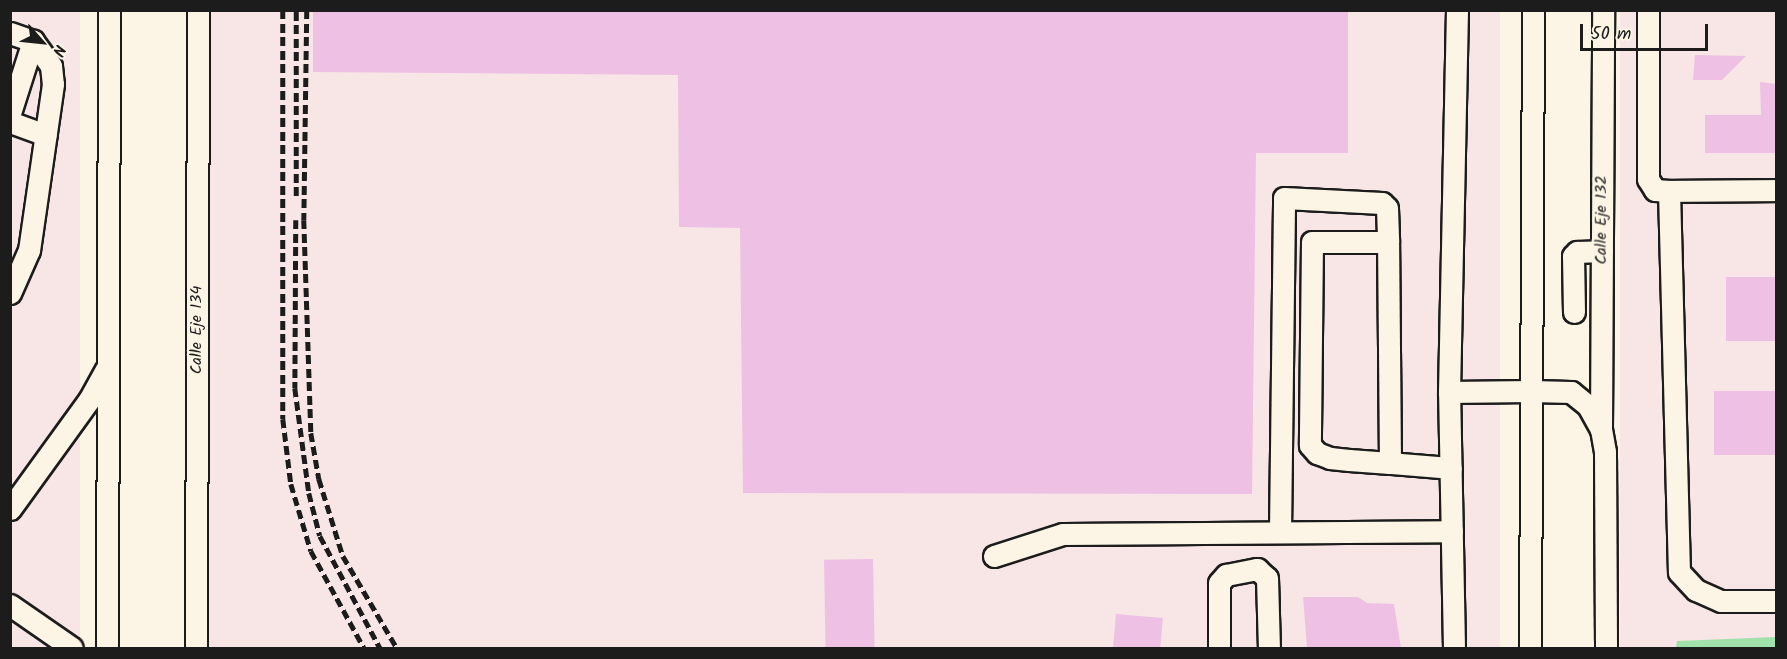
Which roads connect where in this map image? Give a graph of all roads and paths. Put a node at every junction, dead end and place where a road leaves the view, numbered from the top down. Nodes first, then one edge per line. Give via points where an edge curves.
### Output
1 (109, 10) edge
2 (198, 10) edge
3 (1457, 10) edge
4 (1533, 10) edge
5 (1603, 10) edge
6 (1648, 10) edge
7 (10, 33) edge
8 (33, 41) junction
9 (10, 113) edge
10 (10, 122) edge
11 (46, 135) junction
12 (1776, 190) edge
13 (1669, 191) junction
14 (1388, 242) junction
15 (1602, 251) junction
16 (10, 293) edge
17 (1574, 312) dead end
18 (107, 366) junction
19 (1531, 391) junction
20 (1449, 392) junction
21 (1601, 429) junction
22 (1389, 463) junction
23 (1451, 468) junction
24 (10, 509) edge
25 (1452, 531) junction
26 (1280, 532) junction
27 (994, 556) dead end
28 (1776, 601) edge
29 (10, 605) edge
30 (72, 648) edge
31 (107, 648) edge
32 (196, 648) edge
33 (1218, 648) edge
34 (1269, 648) edge
35 (1454, 648) edge
36 (1530, 648) edge
37 (1606, 648) edge

1 - 18 street
2 - 32 street, Calle Eje 134
3 - 20 street
4 - 19 street
5 - 15 street, Calle Eje 132
6 - 13 street via 1648,179 1655,190
7 - 8 street
8 - 9 street
8 - 11 street via 51,66 53,84
10 - 11 street
11 - 16 street via 29,250
12 - 13 street
13 - 28 street via 1679,572 1696,590 1721,601
14 - 22 street
14 - 22 street via 1312,242 1310,445 1330,458
14 - 26 street via 1387,208 1382,202 1284,198
15 - 17 street via 1577,252 1573,256
15 - 21 street, Calle Eje 132
18 - 24 street via 89,400
18 - 31 street
19 - 20 street, Calle Eje 132
19 - 21 street, Calle Eje 132 via 1571,392 1588,406
19 - 36 street
20 - 23 street
21 - 37 street, Calle Eje 132 via 1605,452
22 - 23 street
23 - 25 street
25 - 26 street
25 - 35 street
26 - 27 street via 1063,534
29 - 30 street
33 - 34 street via 1219,583 1226,574 1257,569 1267,578

